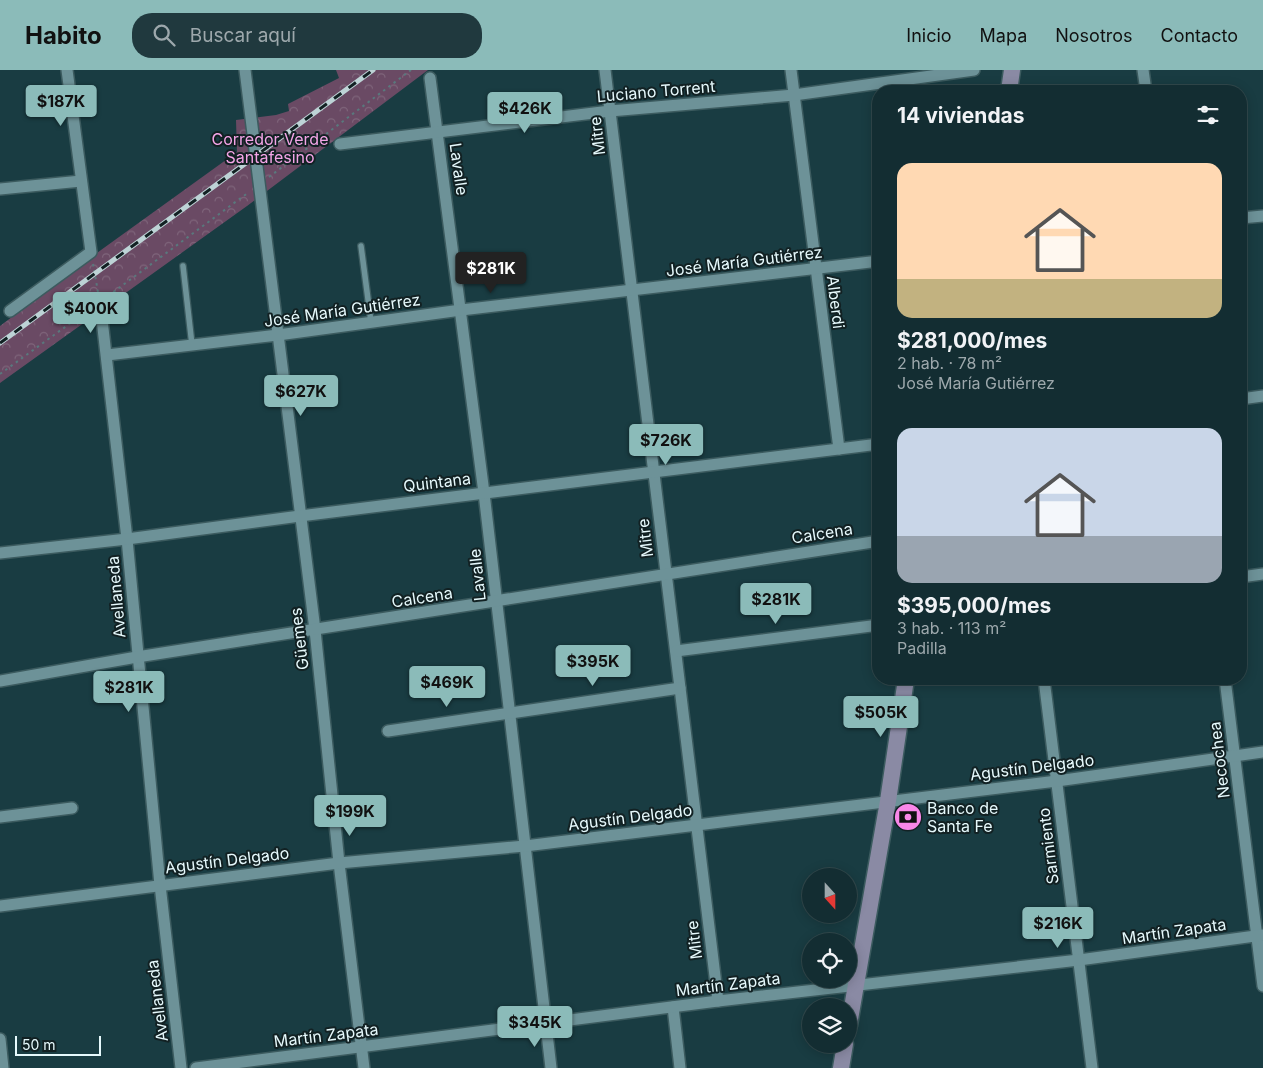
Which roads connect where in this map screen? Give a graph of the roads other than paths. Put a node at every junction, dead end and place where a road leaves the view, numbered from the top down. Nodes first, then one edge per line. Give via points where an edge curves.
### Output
1 (67, 70) edge
2 (246, 70) edge
3 (605, 70) edge
4 (791, 70) edge
5 (973, 70) edge
6 (1012, 70) edge
7 (1143, 70) edge
8 (430, 78) dead end
9 (1009, 85) edge
10 (1145, 85) edge
11 (794, 95) junction
12 (610, 111) junction
13 (437, 132) junction
14 (340, 144) dead end
15 (81, 180) junction
16 (0, 189) edge
17 (1263, 216) edge
18 (1247, 217) edge
19 (361, 246) dead end
20 (872, 262) edge
21 (183, 266) dead end
22 (815, 270) junction
23 (632, 290) junction
24 (100, 302) road end
25 (461, 310) junction
26 (10, 311) dead end
27 (371, 322) junction
28 (278, 335) junction
29 (192, 345) junction
30 (107, 355) junction
31 (1263, 396) edge
32 (1247, 398) edge
33 (872, 445) edge
34 (839, 449) junction
35 (654, 472) junction
36 (484, 493) junction
37 (300, 516) junction
38 (127, 539) junction
39 (872, 542) edge
40 (0, 553) edge
41 (666, 574) junction
42 (1263, 574) edge
43 (1247, 576) edge
44 (496, 601) junction
45 (872, 626) edge
46 (315, 630) junction
47 (676, 651) junction
48 (137, 657) junction
49 (0, 682) edge
50 (905, 685) edge
51 (1045, 685) edge
52 (1226, 685) edge
53 (680, 688) junction
54 (510, 712) junction
55 (388, 731) dead end
56 (1263, 752) edge
57 (1234, 755) junction
58 (1057, 781) junction
59 (888, 801) junction
60 (72, 808) dead end
61 (0, 816) edge
62 (697, 825) junction
63 (525, 846) junction
64 (339, 863) junction
65 (160, 885) junction
66 (0, 906) edge
67 (1260, 935) edge
68 (1079, 960) junction
69 (857, 980) edge
70 (857, 986) edge
71 (1263, 986) edge
72 (838, 988) edge
73 (718, 1001) junction
74 (673, 1007) junction
75 (545, 1024) junction
76 (0, 1039) edge
77 (362, 1047) junction
78 (844, 1053) edge
79 (3, 1068) edge
80 (181, 1068) edge
81 (196, 1068) edge
82 (364, 1068) edge
83 (551, 1068) edge
84 (680, 1068) edge
85 (841, 1068) edge
86 (1092, 1068) edge

1 - 15 street
2 - 28 street, Güemes
3 - 12 street, Mitre
4 - 11 street, Alberdi
5 - 11 street, Luciano Torrent
6 - 9 main road
7 - 10 street
8 - 13 street, Lavalle
11 - 12 street, Luciano Torrent
11 - 22 street, Alberdi
12 - 13 street, Luciano Torrent
12 - 23 street, Mitre
13 - 14 street, Luciano Torrent
13 - 25 street, Lavalle
15 - 16 street
15 - 26 street via 91,252
17 - 18 street
19 - 27 lane
20 - 22 street, José María Gutiérrez
21 - 29 lane
22 - 23 street, José María Gutiérrez
22 - 34 street, Alberdi
23 - 25 street, José María Gutiérrez
23 - 35 street, Mitre
24 - 30 street, Avellaneda
25 - 27 street, José María Gutiérrez
25 - 36 street, Lavalle
27 - 28 street, José María Gutiérrez
28 - 29 street, José María Gutiérrez
28 - 37 street, Güemes
29 - 30 street, José María Gutiérrez
30 - 38 street, Avellaneda
31 - 32 street
33 - 34 street, Quintana
34 - 35 street, Quintana
35 - 36 street, Quintana
35 - 41 street, Mitre
36 - 37 street, Quintana
36 - 44 street, Lavalle
37 - 38 street, Quintana
37 - 46 street, Güemes
38 - 40 street, Quintana
38 - 48 street, Avellaneda
39 - 41 street, Calcena
41 - 44 street, Calcena
41 - 47 street, Mitre
42 - 43 street
44 - 46 street, Calcena
44 - 54 street, Lavalle
45 - 47 street
46 - 48 street, Calcena
46 - 64 street, Güemes
47 - 53 street, Mitre
48 - 49 street, Calcena
48 - 65 street, Avellaneda
50 - 59 main road
51 - 58 street, Sarmiento
52 - 57 street, Necochea
53 - 54 street
53 - 62 street, Mitre
54 - 55 street
54 - 63 street, Lavalle
56 - 57 street, Agustín Delgado
57 - 58 street, Agustín Delgado
57 - 67 street, Necochea
58 - 59 street, Agustín Delgado
58 - 68 street, Sarmiento
59 - 62 street, Agustín Delgado
59 - 69 main road
60 - 61 street
62 - 63 street, Agustín Delgado
62 - 73 street, Mitre
63 - 64 street, Agustín Delgado
63 - 75 street, Lavalle
64 - 65 street, Agustín Delgado
64 - 77 street, Güemes
65 - 66 street, Agustín Delgado
65 - 80 street, Avellaneda
67 - 68 street, Martín Zapata
67 - 71 street, Necochea
68 - 70 street, Martín Zapata
68 - 86 street, Sarmiento
72 - 73 street, Martín Zapata
73 - 74 street, Martín Zapata
74 - 75 street, Martín Zapata
74 - 84 street
75 - 77 street, Martín Zapata
75 - 83 street, Lavalle
76 - 79 street
77 - 81 street, Martín Zapata
77 - 82 street, Güemes
78 - 85 main road

